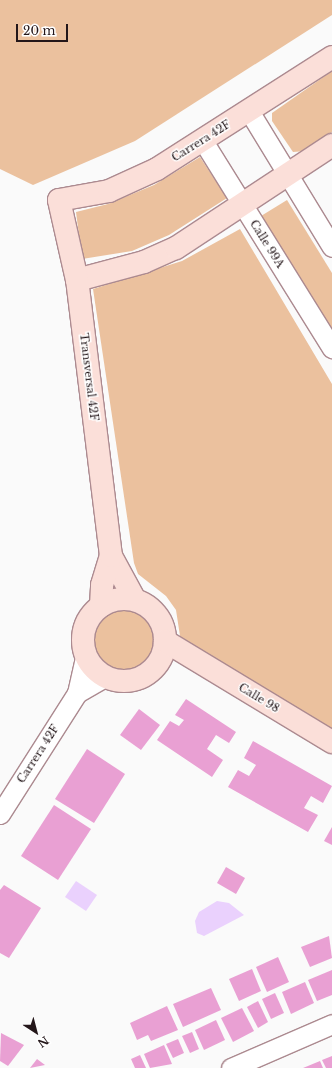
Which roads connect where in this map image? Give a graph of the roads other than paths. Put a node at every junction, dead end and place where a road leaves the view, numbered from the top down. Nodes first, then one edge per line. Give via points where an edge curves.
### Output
1 (332, 57) edge
2 (249, 111) junction
3 (203, 141) junction
4 (332, 146) edge
5 (289, 176) junction
6 (59, 200) joint
7 (244, 207) junction
8 (332, 247) edge
9 (77, 280) junction
10 (332, 348) edge
11 (111, 556) junction
12 (135, 600) junction
13 (101, 606) junction
14 (162, 650) junction
15 (86, 653) junction
16 (106, 676) junction
17 (77, 693) junction
18 (332, 742) edge
19 (0, 814) edge
20 (332, 1024) edge
21 (231, 1068) edge

1 - 2 street, Carrera 42F
2 - 3 street, Carrera 42F
2 - 5 street
3 - 6 street, Carrera 42F via 157,170 109,191
3 - 7 street, Calle 99A
4 - 5 street
5 - 7 street
5 - 8 street
6 - 9 street, Transversal 42F
7 - 9 street via 157,256
7 - 10 street, Calle 99A
9 - 11 street, Transversal 42F
11 - 12 street, Transversal 42F
11 - 13 street, Transversal 42F via 102,585
12 - 13 street via 118,599
12 - 14 street via 156,614
13 - 15 street via 89,619 84,631
14 - 16 street via 138,678 122,680
14 - 18 street, Calle 98 via 185,654
15 - 16 street via 92,665
15 - 17 street, Carrera 42F
16 - 17 street, Carrera 42F
17 - 19 street, Carrera 42F
20 - 21 street

